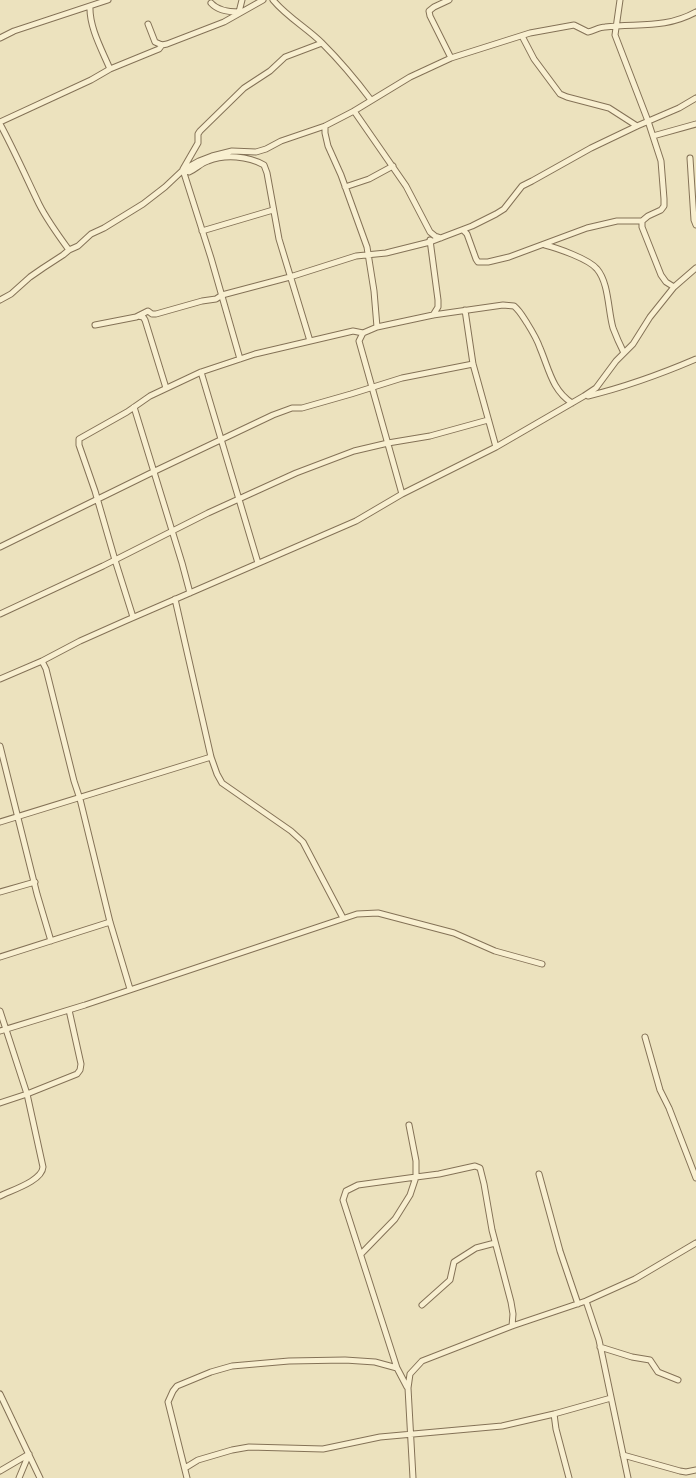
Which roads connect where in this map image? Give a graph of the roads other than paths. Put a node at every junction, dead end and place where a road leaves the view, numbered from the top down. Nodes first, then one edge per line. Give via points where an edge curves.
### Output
1 (108, 0) edge
2 (242, 0) edge
3 (263, 0) edge
4 (272, 0) edge
5 (449, 0) edge
6 (620, 0) edge
7 (211, 3) dead end
8 (90, 6) junction
9 (239, 12) junction
10 (696, 12) edge
11 (148, 24) dead end
12 (617, 26) junction
13 (522, 36) junction
14 (0, 38) edge
15 (322, 43) junction
16 (162, 45) junction
17 (451, 58) junction
18 (110, 69) junction
19 (696, 98) edge
20 (371, 100) junction
21 (354, 111) junction
22 (648, 121) junction
23 (0, 123) edge
24 (696, 124) edge
25 (325, 126) junction
26 (637, 126) junction
27 (653, 136) junction
28 (690, 158) dead end
29 (393, 166) junction
30 (183, 170) junction
31 (345, 187) junction
32 (273, 210) junction
33 (642, 221) junction
34 (696, 225) edge
35 (463, 230) junction
36 (202, 231) junction
37 (430, 232) junction
38 (441, 238) junction
39 (430, 242) junction
40 (545, 245) junction
41 (69, 250) junction
42 (368, 254) junction
43 (696, 268) edge
44 (290, 277) junction
45 (674, 287) junction
46 (222, 295) junction
47 (0, 300) edge
48 (465, 310) junction
49 (433, 315) junction
50 (138, 316) junction
51 (95, 325) dead end
52 (377, 327) junction
53 (363, 333) junction
54 (310, 341) junction
55 (624, 353) junction
56 (240, 359) junction
57 (696, 359) edge
58 (473, 364) junction
59 (201, 372) junction
60 (373, 387) junction
61 (166, 388) junction
62 (584, 396) junction
63 (572, 403) junction
64 (134, 407) junction
65 (488, 420) junction
66 (221, 439) junction
67 (388, 443) junction
68 (496, 447) junction
69 (155, 471) junction
70 (402, 494) junction
71 (97, 499) junction
72 (239, 499) junction
73 (172, 532) junction
74 (0, 547) edge
75 (114, 560) junction
76 (258, 563) junction
77 (190, 593) junction
78 (175, 599) junction
79 (0, 614) edge
80 (133, 617) junction
81 (42, 661) junction
82 (0, 679) edge
83 (0, 746) edge
84 (211, 758) junction
85 (80, 799) junction
86 (18, 816) junction
87 (0, 822) edge
88 (35, 882) junction
89 (0, 892) edge
90 (343, 918) junction
91 (110, 922) junction
92 (51, 941) junction
93 (0, 957) edge
94 (542, 964) dead end
95 (130, 989) junction
96 (69, 1010) junction
97 (0, 1011) edge
98 (6, 1029) junction
99 (0, 1031) edge
100 (645, 1037) dead end
101 (27, 1094) junction
102 (0, 1103) edge
103 (409, 1125) dead end
104 (539, 1174) dead end
105 (416, 1176) junction
106 (696, 1178) edge
107 (0, 1196) edge
108 (495, 1243) junction
109 (696, 1244) edge
110 (361, 1254) junction
111 (586, 1301) junction
112 (578, 1304) junction
113 (422, 1305) dead end
114 (512, 1326) junction
115 (600, 1347) junction
116 (397, 1368) junction
117 (678, 1380) dead end
118 (408, 1388) junction
119 (0, 1394) edge
120 (611, 1398) junction
121 (554, 1414) junction
122 (411, 1434) junction
123 (29, 1454) junction
124 (623, 1455) junction
125 (185, 1468) junction
126 (696, 1470) edge
127 (0, 1471) edge
128 (19, 1478) edge
129 (40, 1478) edge
130 (187, 1478) edge
131 (413, 1478) edge
132 (569, 1478) edge
133 (628, 1478) edge

1 - 8 street
2 - 9 street
3 - 9 street
4 - 15 street
5 - 17 street via 429,11
6 - 12 street
7 - 9 street via 220,10
8 - 14 street
8 - 18 street via 94,30
9 - 16 street via 224,22
10 - 12 street via 662,24
11 - 16 street via 155,42
12 - 13 street via 588,32 574,25
12 - 22 street via 618,44
13 - 17 street
13 - 26 street via 534,59 560,94 609,108
15 - 20 street
15 - 30 street via 286,57 244,88 200,131 198,143
16 - 18 street via 159,49
17 - 20 street via 410,77
18 - 23 street
19 - 22 street
20 - 21 street
21 - 25 street
21 - 29 street
22 - 26 street
22 - 27 street
23 - 41 street via 39,204
24 - 27 street
25 - 30 street via 256,152 232,151 212,156
25 - 31 street via 326,138
26 - 35 street via 522,186 509,204 496,214
27 - 33 street via 661,161 664,206
28 - 34 street
29 - 31 street
29 - 37 street
30 - 32 street via 189,172 207,161 230,156 264,165
30 - 36 street
30 - 41 street via 142,204
31 - 42 street
32 - 36 street
32 - 44 street
33 - 40 street via 617,221 587,228
33 - 45 street via 661,275
35 - 38 street
35 - 40 street via 467,234 476,259 483,263
36 - 46 street
37 - 38 street
37 - 39 street
38 - 39 street
39 - 42 street via 386,253
39 - 49 street via 438,300 438,307
40 - 55 street via 577,257 598,269 613,328
41 - 47 street
42 - 44 street
42 - 52 street via 377,310
43 - 45 street
44 - 46 street
44 - 54 street
45 - 55 street
46 - 50 street via 216,299 156,314 148,311
46 - 56 street
48 - 49 street
48 - 58 street
48 - 63 street via 509,304 518,309 540,347 556,388
49 - 52 street
50 - 51 street
50 - 61 street via 145,320
52 - 53 street
53 - 54 street via 354,331
53 - 60 street via 359,341
54 - 56 street
55 - 62 street via 596,388
56 - 59 street
57 - 62 street via 630,385
58 - 60 street via 402,378
58 - 65 street
59 - 61 street
59 - 66 street
60 - 66 street via 284,411
60 - 67 street
61 - 64 street
62 - 63 street
63 - 68 street
64 - 69 street
64 - 71 street via 78,440
65 - 67 street via 430,436
65 - 68 street
66 - 69 street
66 - 72 street
67 - 70 street
67 - 72 street via 354,451 296,473
68 - 70 street
69 - 71 street
69 - 73 street
70 - 76 street via 356,521
71 - 74 street
71 - 75 street
72 - 73 street
72 - 76 street
73 - 75 street
73 - 77 street
75 - 79 street
75 - 80 street
76 - 77 street
77 - 78 street
78 - 80 street
78 - 84 street
80 - 81 street
81 - 82 street
81 - 85 street
83 - 86 street
84 - 85 street
84 - 90 street via 222,783 299,837
85 - 86 street
85 - 91 street
86 - 87 street
86 - 88 street
88 - 89 street
88 - 92 street
90 - 94 street via 378,913 454,933 495,951
90 - 95 street
91 - 92 street
91 - 95 street
92 - 93 street
95 - 96 street
96 - 98 street
96 - 101 street via 81,1064 80,1070 77,1074
97 - 98 street
98 - 99 street
98 - 101 street
100 - 106 street via 660,1090
101 - 102 street
101 - 107 street via 43,1171 35,1179
103 - 105 street via 416,1161
104 - 112 street via 560,1251
105 - 108 street via 475,1166 480,1168
105 - 110 street via 410,1195 395,1219
105 - 110 street via 358,1185 346,1191 343,1200
108 - 113 street via 476,1248 454,1262 450,1280
108 - 114 street via 511,1302
109 - 111 street via 635,1278
110 - 116 street
111 - 112 street
111 - 115 street
112 - 114 street
114 - 118 street via 422,1361 410,1374
115 - 117 street via 650,1360 658,1372
115 - 120 street
116 - 118 street
116 - 125 street via 375,1362 345,1360 260,1363 232,1366 177,1386 168,1402
118 - 122 street
119 - 123 street
120 - 121 street
120 - 124 street
121 - 122 street via 502,1426
121 - 132 street
122 - 125 street via 323,1449 232,1450 198,1460
122 - 131 street
123 - 127 street
123 - 128 street
123 - 129 street
124 - 126 street via 680,1471
124 - 133 street
125 - 130 street

